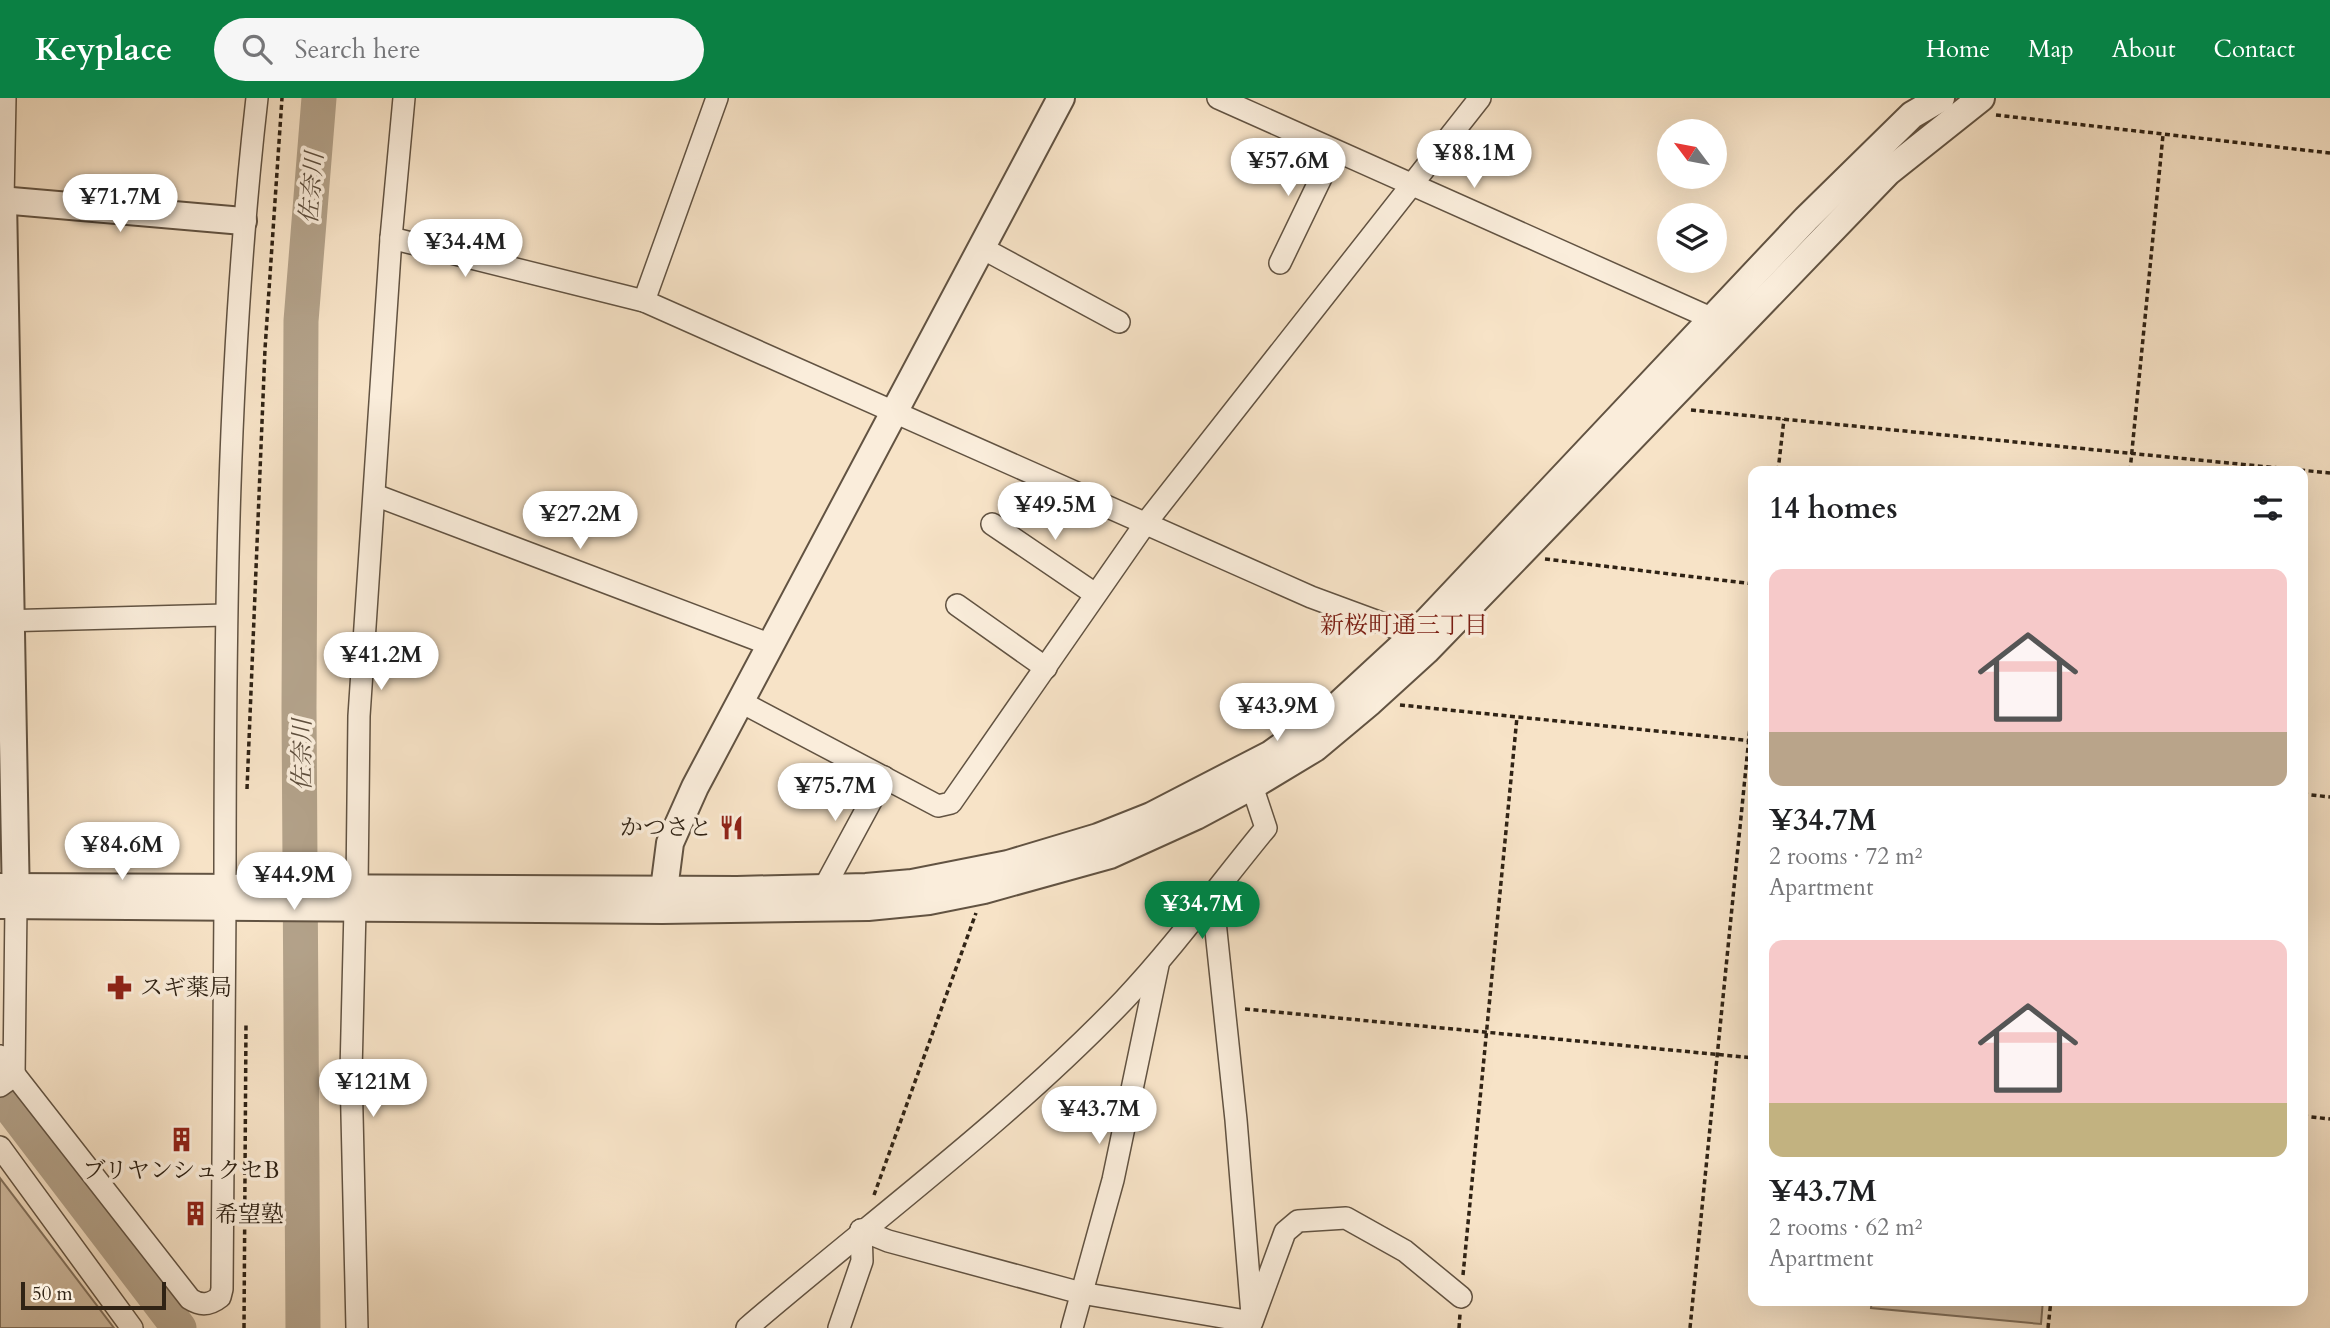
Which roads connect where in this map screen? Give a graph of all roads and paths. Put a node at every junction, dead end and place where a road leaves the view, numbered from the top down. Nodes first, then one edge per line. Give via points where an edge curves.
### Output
1 (5, 98) edge
2 (257, 98) edge
3 (282, 98) edge
4 (404, 98) edge
5 (717, 98) edge
6 (1061, 98) edge
7 (1219, 98) edge
8 (1480, 98) edge
9 (1941, 98) edge
10 (1974, 102) edge
11 (1911, 106) edge
12 (2163, 135) junction
13 (1334, 151) junction
14 (2330, 153) edge
15 (1412, 186) junction
16 (1, 200) edge
17 (243, 221) junction
18 (391, 239) junction
19 (982, 248) junction
20 (1280, 263) dead end
21 (644, 301) junction
22 (1713, 319) junction
23 (1119, 322) dead end
24 (1661, 407) junction
25 (895, 414) junction
26 (1784, 419) junction
27 (2132, 454) junction
28 (1779, 466) edge
29 (2131, 466) edge
30 (2257, 466) edge
31 (2308, 471) edge
32 (2330, 473) edge
33 (375, 495) junction
34 (992, 524) dead end
35 (1145, 524) junction
36 (1518, 556) junction
37 (1748, 583) edge
38 (1095, 594) junction
39 (957, 605) dead end
40 (225, 615) junction
41 (4, 621) edge
42 (1414, 635) junction
43 (771, 645) junction
44 (1046, 668) junction
45 (741, 702) junction
46 (1370, 702) junction
47 (1517, 716) junction
48 (1748, 733) edge
49 (1747, 741) junction
50 (884, 778) junction
51 (1252, 786) junction
52 (247, 795) dead end
53 (2308, 795) edge
54 (2330, 797) edge
55 (824, 888) junction
56 (984, 890) junction
57 (1212, 893) junction
58 (8, 896) edge
59 (235, 897) junction
60 (349, 898) junction
61 (663, 900) junction
62 (1158, 963) junction
63 (1225, 1007) junction
64 (246, 1013) dead end
65 (1488, 1031) junction
66 (1718, 1054) junction
67 (0, 1056) edge
68 (1748, 1057) edge
69 (7, 1081) edge
70 (2308, 1117) edge
71 (2330, 1119) edge
72 (0, 1147) edge
73 (861, 1230) junction
74 (1082, 1293) junction
75 (1461, 1297) junction
76 (2050, 1306) edge
77 (1253, 1325) edge
78 (132, 1328) edge
79 (244, 1328) edge
80 (357, 1328) edge
81 (747, 1328) edge
82 (839, 1328) edge
83 (1072, 1328) edge
84 (1459, 1328) edge
85 (1690, 1328) edge
86 (2048, 1328) edge

1 - 16 street
2 - 17 street
3 - 52 path via 265,349
4 - 18 street
5 - 21 street
6 - 19 street
7 - 13 street
8 - 15 street
9 - 11 street
10 - 12 path via 1988,114
10 - 24 street via 1888,172
11 - 22 street
12 - 14 path
12 - 27 path
13 - 15 street
13 - 20 street
15 - 22 street
15 - 35 street
16 - 17 street
16 - 41 street
17 - 40 street
18 - 21 street
18 - 33 street
19 - 23 street
19 - 25 street
21 - 25 street
22 - 42 street
24 - 26 path
24 - 36 street
25 - 35 street
25 - 43 street
26 - 27 path
26 - 28 path
27 - 29 path
27 - 30 path
31 - 32 path
33 - 43 street
33 - 60 street
34 - 38 street
35 - 38 street
35 - 42 street via 1311,597
36 - 37 path
36 - 46 street
38 - 44 street
39 - 44 street
40 - 41 street
40 - 59 street
41 - 58 street
42 - 55 street via 1336,707 1271,754 1151,816 1008,864 912,883
43 - 45 street
44 - 50 street via 951,803 938,806
45 - 50 street
45 - 61 street via 670,843
46 - 47 path
46 - 51 street via 1315,748
47 - 49 path
47 - 65 path
48 - 49 path
49 - 66 path
50 - 55 street
51 - 56 street via 1110,855
51 - 57 street via 1266,828
53 - 54 path
55 - 61 street
56 - 61 street via 868,906
56 - 73 path
57 - 62 street
57 - 63 street
58 - 59 street
58 - 69 street
59 - 60 street
59 - 69 street via 220,1297 205,1304 190,1299
60 - 61 street via 487,907
60 - 80 street
62 - 73 street via 1033,1085
62 - 74 street via 1113,1181
63 - 65 path
63 - 77 street
64 - 79 path
65 - 66 path
65 - 75 path
66 - 68 path
66 - 85 path
67 - 69 street
70 - 71 path
72 - 78 street
73 - 74 street
73 - 81 street
73 - 82 street via 862,1261
74 - 77 street
74 - 83 street
75 - 77 street via 1405,1251 1346,1218 1298,1222 1285,1232
75 - 84 path
76 - 86 path

